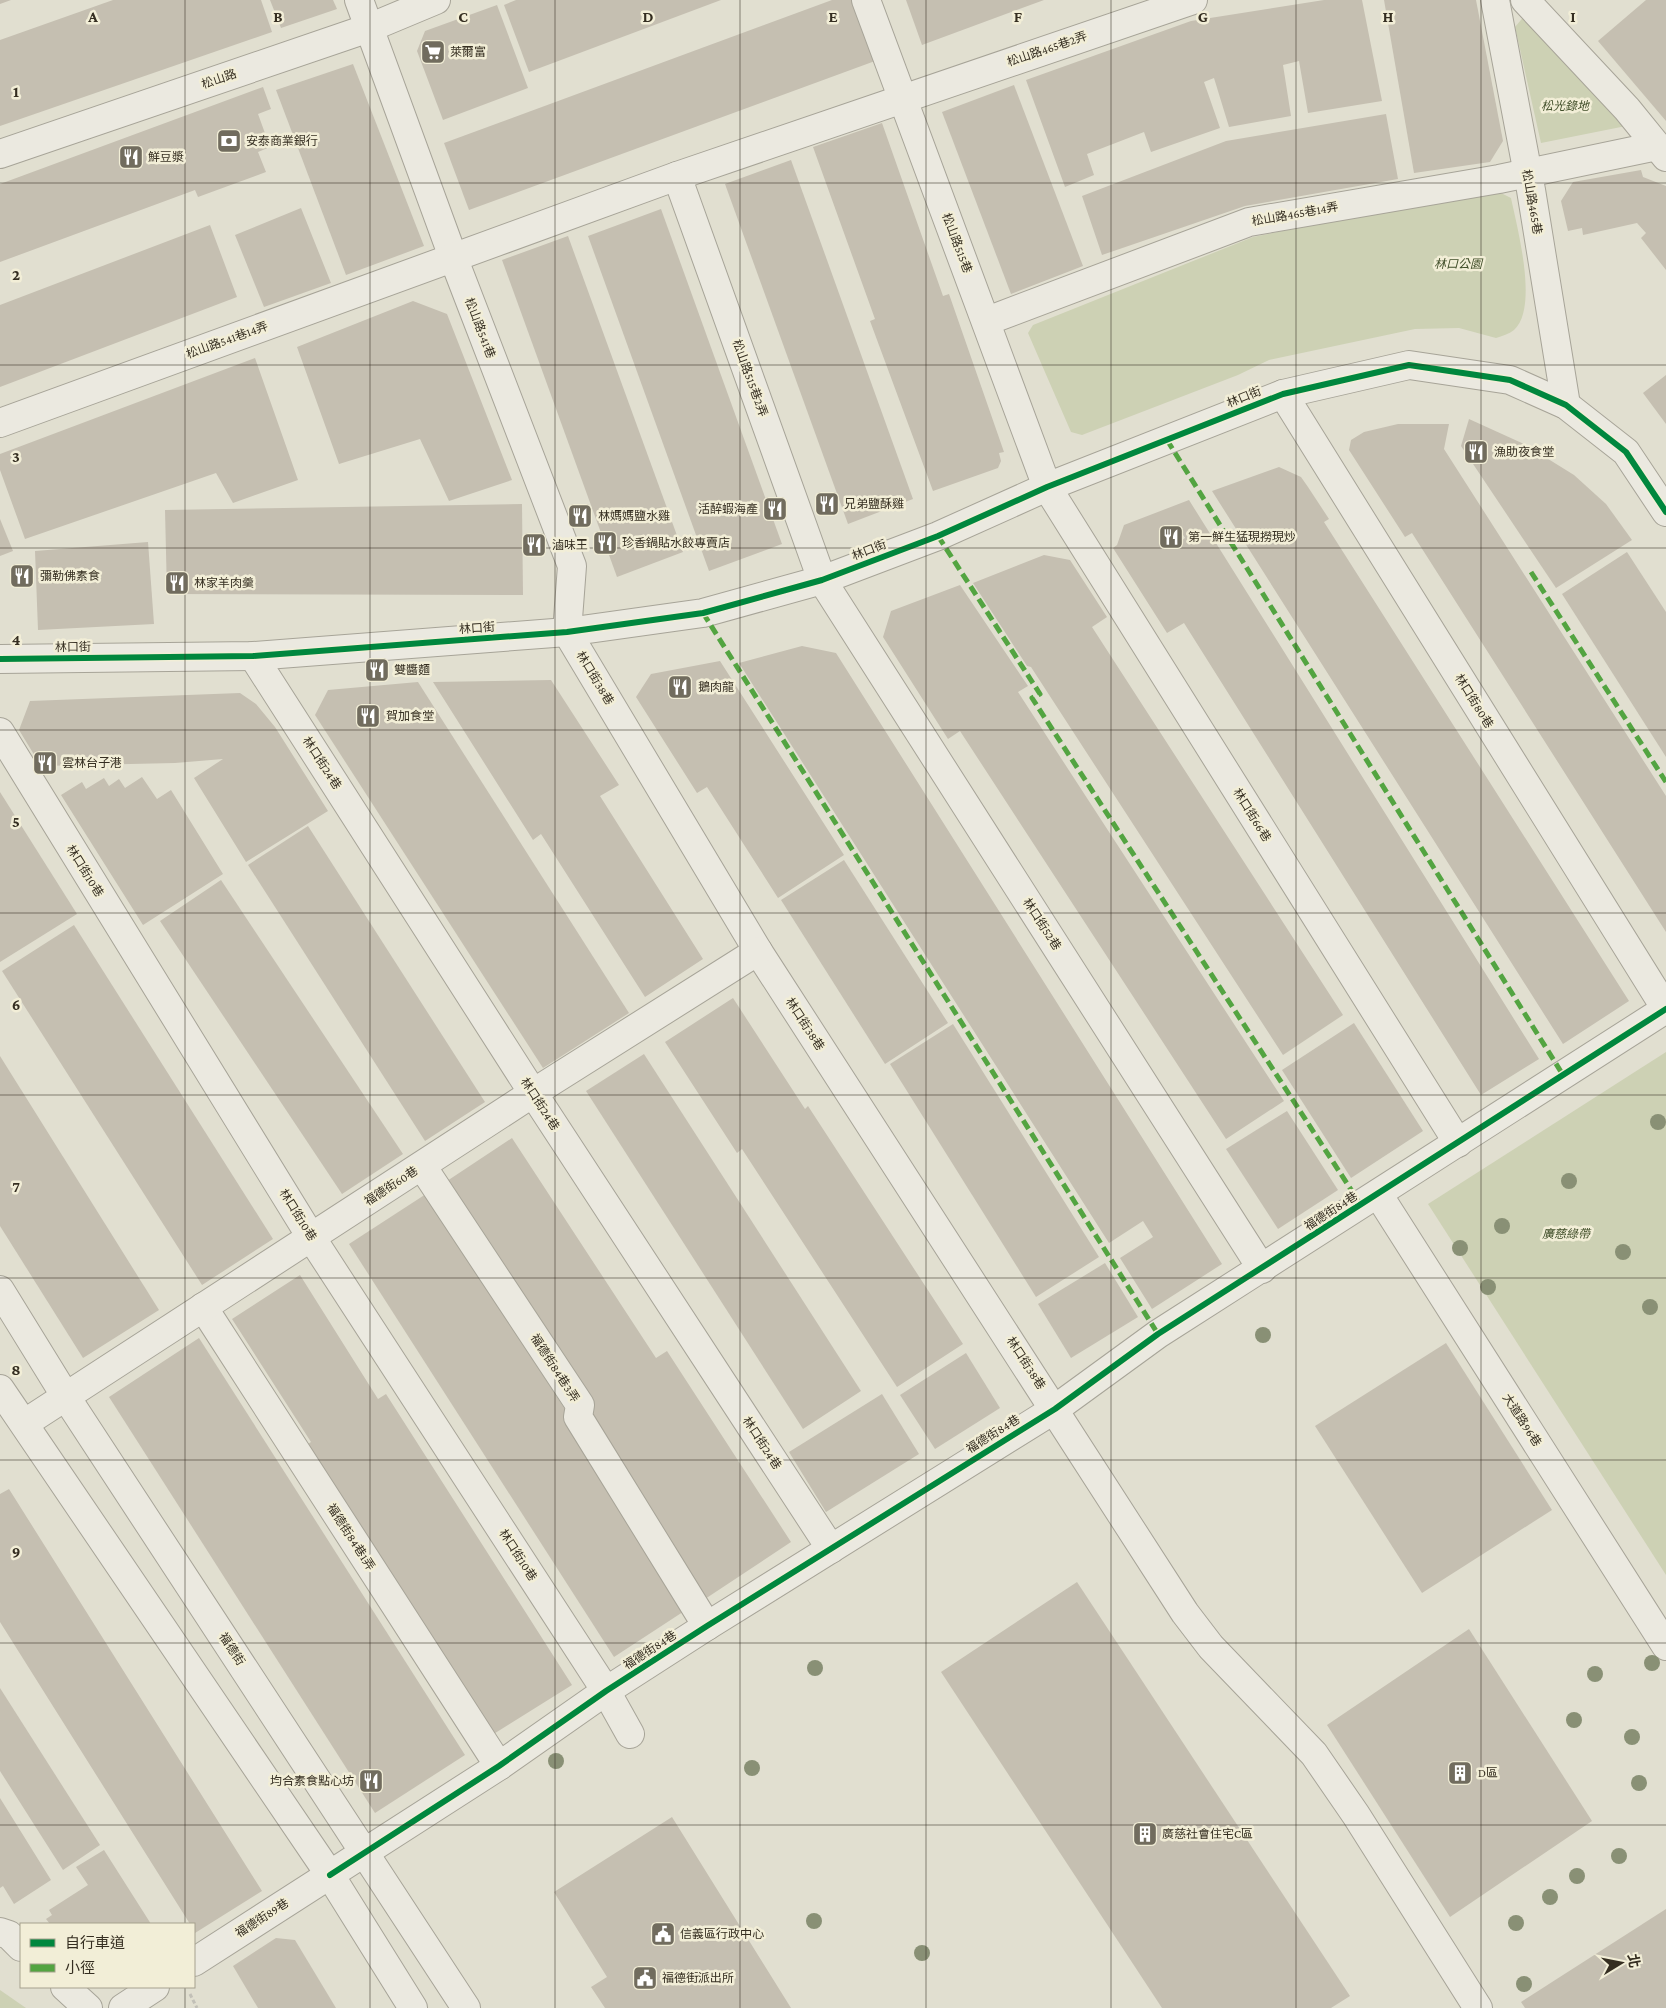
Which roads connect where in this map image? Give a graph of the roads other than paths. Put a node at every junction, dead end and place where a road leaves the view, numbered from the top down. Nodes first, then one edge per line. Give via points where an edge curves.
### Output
1 (358, 0) edge
2 (436, 0) edge
3 (866, 0) edge
4 (1193, 0) edge
5 (1495, 0) edge
6 (1525, 0) edge
7 (369, 28) junction
8 (902, 98) junction
9 (1661, 151) edge
10 (0, 154) edge
11 (1528, 173) junction
12 (677, 176) junction
13 (453, 257) junction
14 (987, 321) junction
15 (1283, 394) junction
16 (1566, 405) junction
17 (0, 422) edge
18 (1047, 487) junction
19 (1666, 512) edge
20 (822, 580) junction
21 (567, 632) junction
22 (253, 656) junction
23 (0, 659) edge
24 (0, 732) edge
25 (758, 951) junction
26 (1666, 1009) edge
27 (533, 1093) junction
28 (1458, 1143) junction
29 (422, 1166) junction
30 (1378, 1194) junction
31 (311, 1237) junction
32 (1262, 1269) junction
33 (0, 1290) edge
34 (203, 1307) junction
35 (0, 1389) edge
36 (66, 1397) junction
37 (1055, 1409) junction
38 (25, 1423) junction
39 (831, 1549) junction
40 (707, 1626) junction
41 (1666, 1646) edge
42 (606, 1691) junction
43 (630, 1734) dead end
44 (499, 1766) junction
45 (365, 1852) junction
46 (330, 1875) junction
47 (0, 1932) edge
48 (20, 1946) edge
49 (195, 1961) edge
50 (66, 1988) edge
51 (153, 1988) edge
52 (88, 2008) edge
53 (123, 2008) edge
54 (413, 2008) edge
55 (466, 2008) edge
56 (1478, 2008) edge

1 - 7 street, 松山路541巷
2 - 7 street, 松山路
3 - 8 street, 松山路515巷
4 - 8 street, 松山路465巷2弄
5 - 11 street, 松山路465巷
6 - 9 street via 1627,109
7 - 10 street, 松山路
7 - 13 street, 松山路541巷
8 - 12 street
8 - 14 street, 松山路515巷
9 - 11 street, 松山路465巷14弄
11 - 14 street, 松山路465巷14弄 via 1249,222
11 - 16 street, 松山路465巷
12 - 13 street
12 - 20 street, 松山路515巷2弄
13 - 17 street, 松山路541巷14弄
13 - 21 street, 松山路541巷 via 572,566
14 - 18 street, 松山路515巷
15 - 16 street, 林口街 via 1410,365 1510,380
15 - 18 street, 林口街
15 - 26 street, 林口街80巷
16 - 19 street, 林口街 via 1626,452
18 - 20 street, 林口街 via 938,536
18 - 28 street, 林口街66巷
20 - 21 street, 林口街 via 703,613
20 - 32 street, 林口街52巷
21 - 22 street, 林口街
21 - 25 street, 林口街38巷
22 - 23 street, 林口街
22 - 27 street, 林口街24巷
24 - 31 street, 林口街10巷
25 - 27 street, 福德街60巷
25 - 37 street, 林口街38巷
26 - 28 street, 福德街84巷
27 - 29 street, 福德街60巷
27 - 39 street, 林口街24巷
28 - 30 street, 福德街84巷
29 - 31 street, 福德街60巷
29 - 40 street, 福德街84巷3弄 via 580,1405 578,1417
30 - 32 street, 福德街84巷
30 - 41 street, 大道路96巷
31 - 34 street, 福德街60巷
31 - 42 street, 林口街10巷
32 - 37 street, 福德街84巷 via 1158,1334
33 - 36 street, 福德街
34 - 36 street, 福德街60巷
34 - 44 street, 福德街84巷1弄
35 - 38 street
36 - 38 street, 福德街60巷
36 - 45 street, 福德街
37 - 39 street, 福德街84巷
37 - 56 street, 林口街38巷 via 1211,1647 1314,1754
38 - 46 street
39 - 40 street, 福德街84巷
40 - 42 street, 福德街84巷
42 - 43 street, 林口街10巷
42 - 44 street, 福德街84巷
44 - 45 street, 福德街84巷
45 - 46 street, 福德街84巷
45 - 55 street, 福德街
46 - 49 street, 福德街89巷
46 - 54 street
47 - 48 street via 9,1935
50 - 52 street
51 - 53 street

